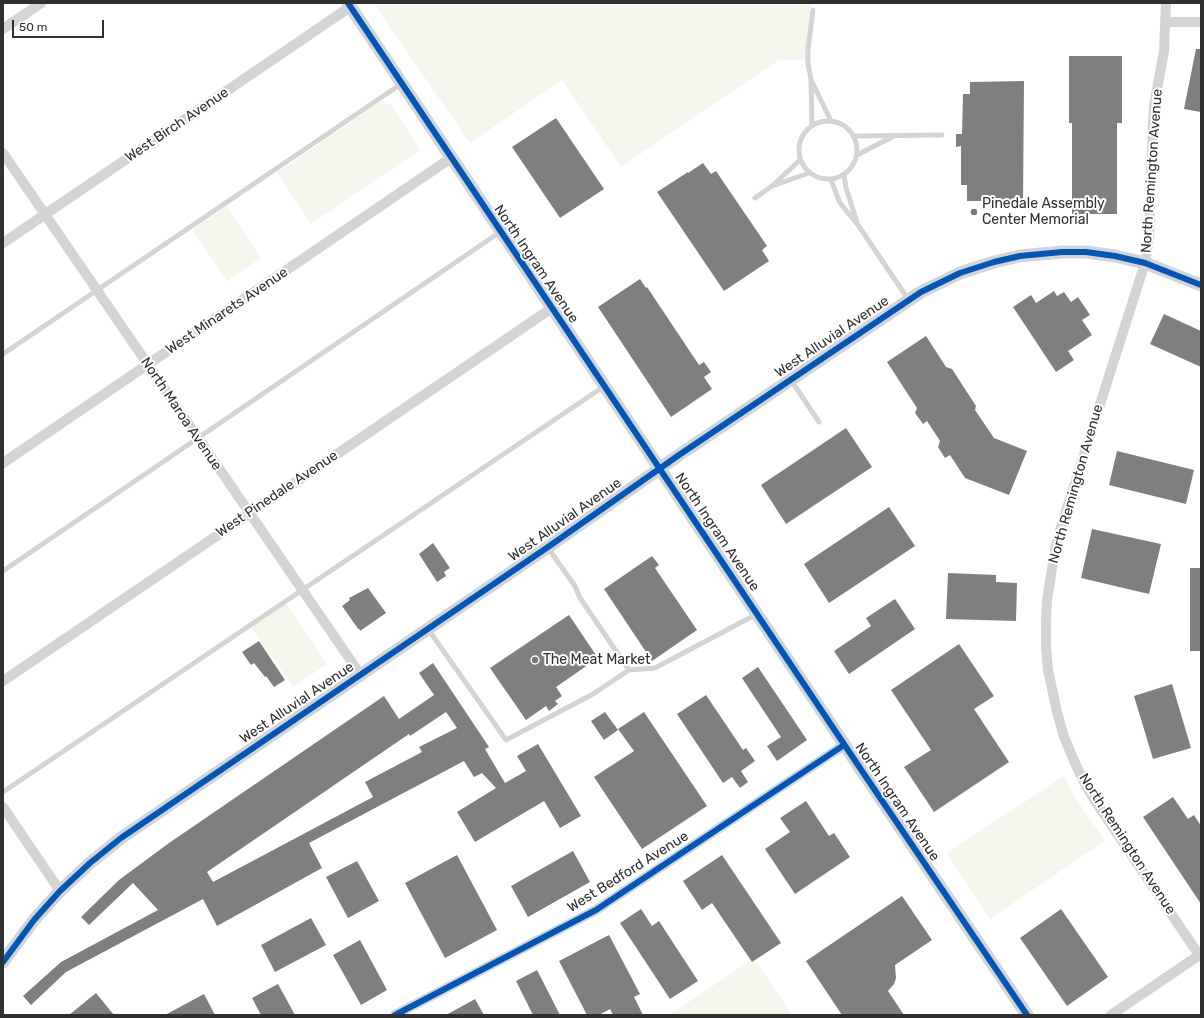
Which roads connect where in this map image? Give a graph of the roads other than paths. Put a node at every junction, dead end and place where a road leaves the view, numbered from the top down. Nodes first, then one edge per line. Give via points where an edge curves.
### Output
1 (41, 3) edge
2 (1166, 3) edge
3 (349, 5) edge
4 (813, 10) dead end
5 (1166, 22) junction
6 (1201, 22) edge
7 (3, 29) edge
8 (811, 79) junction
9 (402, 84) junction
10 (830, 121) junction
11 (812, 126) junction
12 (942, 134) dead end
13 (897, 135) junction
14 (853, 136) junction
15 (3, 153) edge
16 (857, 155) junction
17 (451, 158) junction
18 (800, 160) junction
19 (810, 173) junction
20 (844, 175) junction
21 (831, 180) junction
22 (772, 186) junction
23 (755, 198) dead end
24 (45, 214) junction
25 (858, 225) junction
26 (500, 232) junction
27 (3, 243) edge
28 (1145, 263) junction
29 (1201, 285) edge
30 (97, 290) junction
31 (909, 300) junction
32 (552, 308) junction
33 (3, 354) edge
34 (148, 365) junction
35 (790, 379) junction
36 (604, 386) junction
37 (819, 422) dead end
38 (198, 438) junction
39 (3, 463) edge
40 (660, 468) junction
41 (250, 513) junction
42 (548, 547) junction
43 (3, 571) edge
44 (302, 590) junction
45 (757, 614) junction
46 (428, 628) junction
47 (629, 670) junction
48 (360, 674) junction
49 (3, 681) edge
50 (844, 745) junction
51 (3, 792) edge
52 (3, 807) edge
53 (60, 891) junction
54 (1200, 955) edge
55 (4, 957) edge
56 (406, 1012) edge
57 (395, 1015) edge
58 (1027, 1015) edge
59 (1111, 1015) edge

1 - 7 street
2 - 5 street, North Remington Avenue
3 - 9 street, North Ingram Avenue
3 - 24 street, West Birch Avenue
4 - 8 lane via 808,49
5 - 6 street
5 - 28 street, North Remington Avenue via 1153,123 1149,239
8 - 10 lane
8 - 11 lane
9 - 17 street, North Ingram Avenue
9 - 30 lane
10 - 11 lane
10 - 14 lane via 848,129
11 - 18 lane via 800,141
12 - 13 lane
13 - 14 lane
13 - 16 lane
14 - 16 lane
15 - 24 street, North Maroa Avenue
16 - 20 lane via 854,164
17 - 26 street, North Ingram Avenue
17 - 34 street, West Minarets Avenue
18 - 19 lane
18 - 22 lane
19 - 21 lane via 821,179
19 - 22 lane
20 - 21 lane
20 - 25 lane
21 - 25 lane via 840,203
22 - 23 lane
24 - 27 street, West Birch Avenue
24 - 30 street, North Maroa Avenue
25 - 31 lane
26 - 32 street, North Ingram Avenue
26 - 38 lane
28 - 29 street, West Alluvial Avenue
28 - 31 street, West Alluvial Avenue via 1086,252 1020,256 960,273
28 - 54 street, North Remington Avenue via 1056,544 1047,600 1046,647 1064,737 1085,784
30 - 33 lane
30 - 34 street, North Maroa Avenue
31 - 35 street, West Alluvial Avenue
32 - 36 street, North Ingram Avenue
32 - 41 street, West Pinedale Avenue
34 - 38 street, North Maroa Avenue
34 - 39 street, West Minarets Avenue
35 - 37 lane
35 - 40 street, West Alluvial Avenue
36 - 40 street, North Ingram Avenue
36 - 44 lane
38 - 41 street, North Maroa Avenue
38 - 43 lane
40 - 42 street, West Alluvial Avenue
40 - 45 street, North Ingram Avenue
41 - 44 street, North Maroa Avenue
41 - 49 street, West Pinedale Avenue
42 - 46 street, West Alluvial Avenue
42 - 47 lane
44 - 48 street, North Maroa Avenue
44 - 51 lane
45 - 47 lane via 655,668
45 - 50 street, North Ingram Avenue
46 - 47 lane via 506,740 593,694
46 - 48 street, West Alluvial Avenue
48 - 53 street, West Alluvial Avenue via 121,838
50 - 56 street, West Bedford Avenue via 596,910
50 - 58 street, North Ingram Avenue
52 - 53 street
53 - 55 street, West Alluvial Avenue
54 - 59 street
56 - 57 street, West Bedford Avenue

